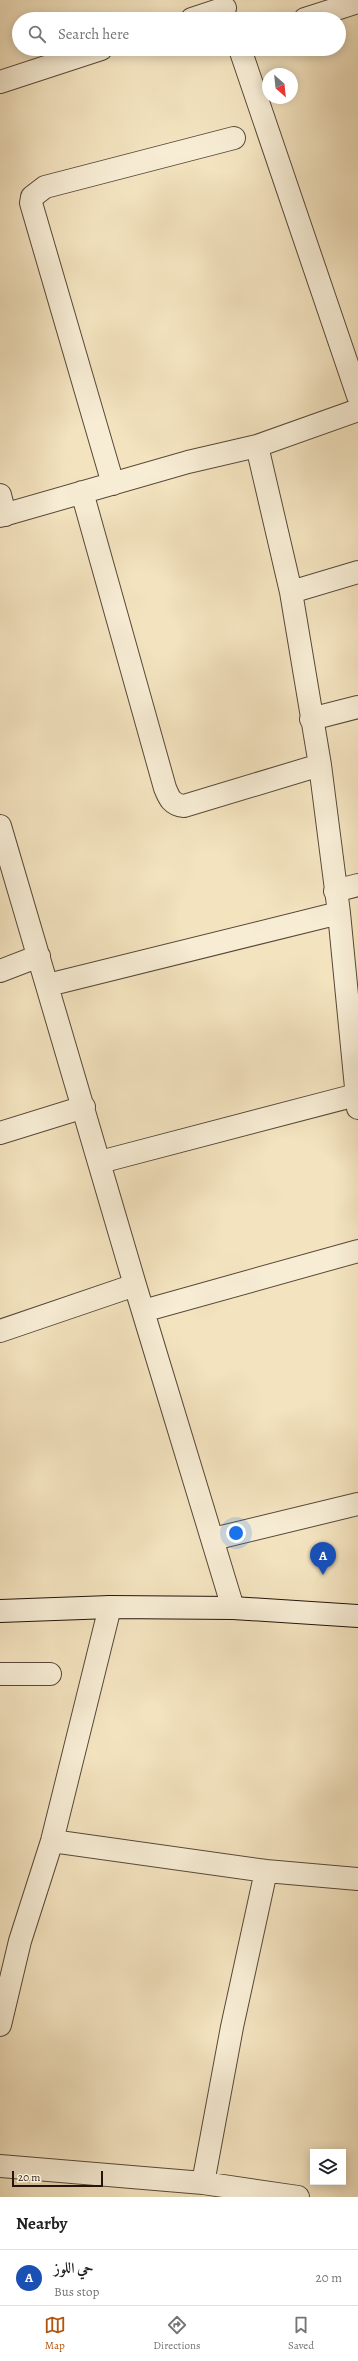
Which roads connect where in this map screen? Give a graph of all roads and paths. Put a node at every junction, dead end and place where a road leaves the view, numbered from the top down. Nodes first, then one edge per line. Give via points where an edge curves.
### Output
1 (358, 2) edge
2 (226, 9) edge
3 (216, 12) edge
4 (327, 12) edge
5 (80, 56) edge
6 (242, 56) edge
7 (0, 82) edge
8 (234, 138) dead end
9 (358, 396) edge
10 (358, 410) edge
11 (257, 446) junction
12 (113, 484) junction
13 (82, 492) junction
14 (2, 509) edge
15 (358, 572) edge
16 (291, 592) junction
17 (358, 707) edge
18 (311, 719) junction
19 (320, 765) junction
20 (0, 826) edge
21 (358, 885) edge
22 (335, 891) junction
23 (339, 914) junction
24 (39, 956) junction
25 (0, 971) edge
26 (48, 985) junction
27 (354, 1022) edge
28 (357, 1101) edge
29 (84, 1107) junction
30 (0, 1133) edge
31 (100, 1162) junction
32 (358, 1251) edge
33 (135, 1285) junction
34 (143, 1311) junction
35 (0, 1332) edge
36 (358, 1504) edge
37 (212, 1539) junction
38 (110, 1607) junction
39 (233, 1608) junction
40 (1, 1609) edge
41 (358, 1616) edge
42 (0, 1674) edge
43 (50, 1674) dead end
44 (52, 1841) junction
45 (266, 1871) junction
46 (358, 1880) edge
47 (0, 2025) edge
48 (0, 2166) edge
49 (203, 2183) junction
50 (298, 2197) edge

1 - 4 street
2 - 3 street
5 - 7 street
6 - 9 street
8 - 12 street via 44,187 32,197 31,203
10 - 11 street
11 - 12 street via 188,462
11 - 16 street
12 - 13 street
13 - 14 street
13 - 19 street via 170,800 184,806
15 - 16 street
16 - 18 street
17 - 18 street
18 - 19 street
19 - 22 street
20 - 24 street
21 - 22 street
22 - 23 street
23 - 26 street
23 - 27 street
24 - 25 street
24 - 26 street
26 - 29 street
27 - 28 street
28 - 31 street
29 - 30 street
29 - 31 street
31 - 33 street
32 - 34 street
33 - 34 street
33 - 35 street
34 - 37 street
36 - 37 street
37 - 39 street
38 - 39 street
38 - 40 street
38 - 44 street
39 - 41 street
42 - 43 street
44 - 45 street
44 - 47 street via 20,1941
45 - 46 street
45 - 49 street via 232,2027
48 - 49 street
49 - 50 street

